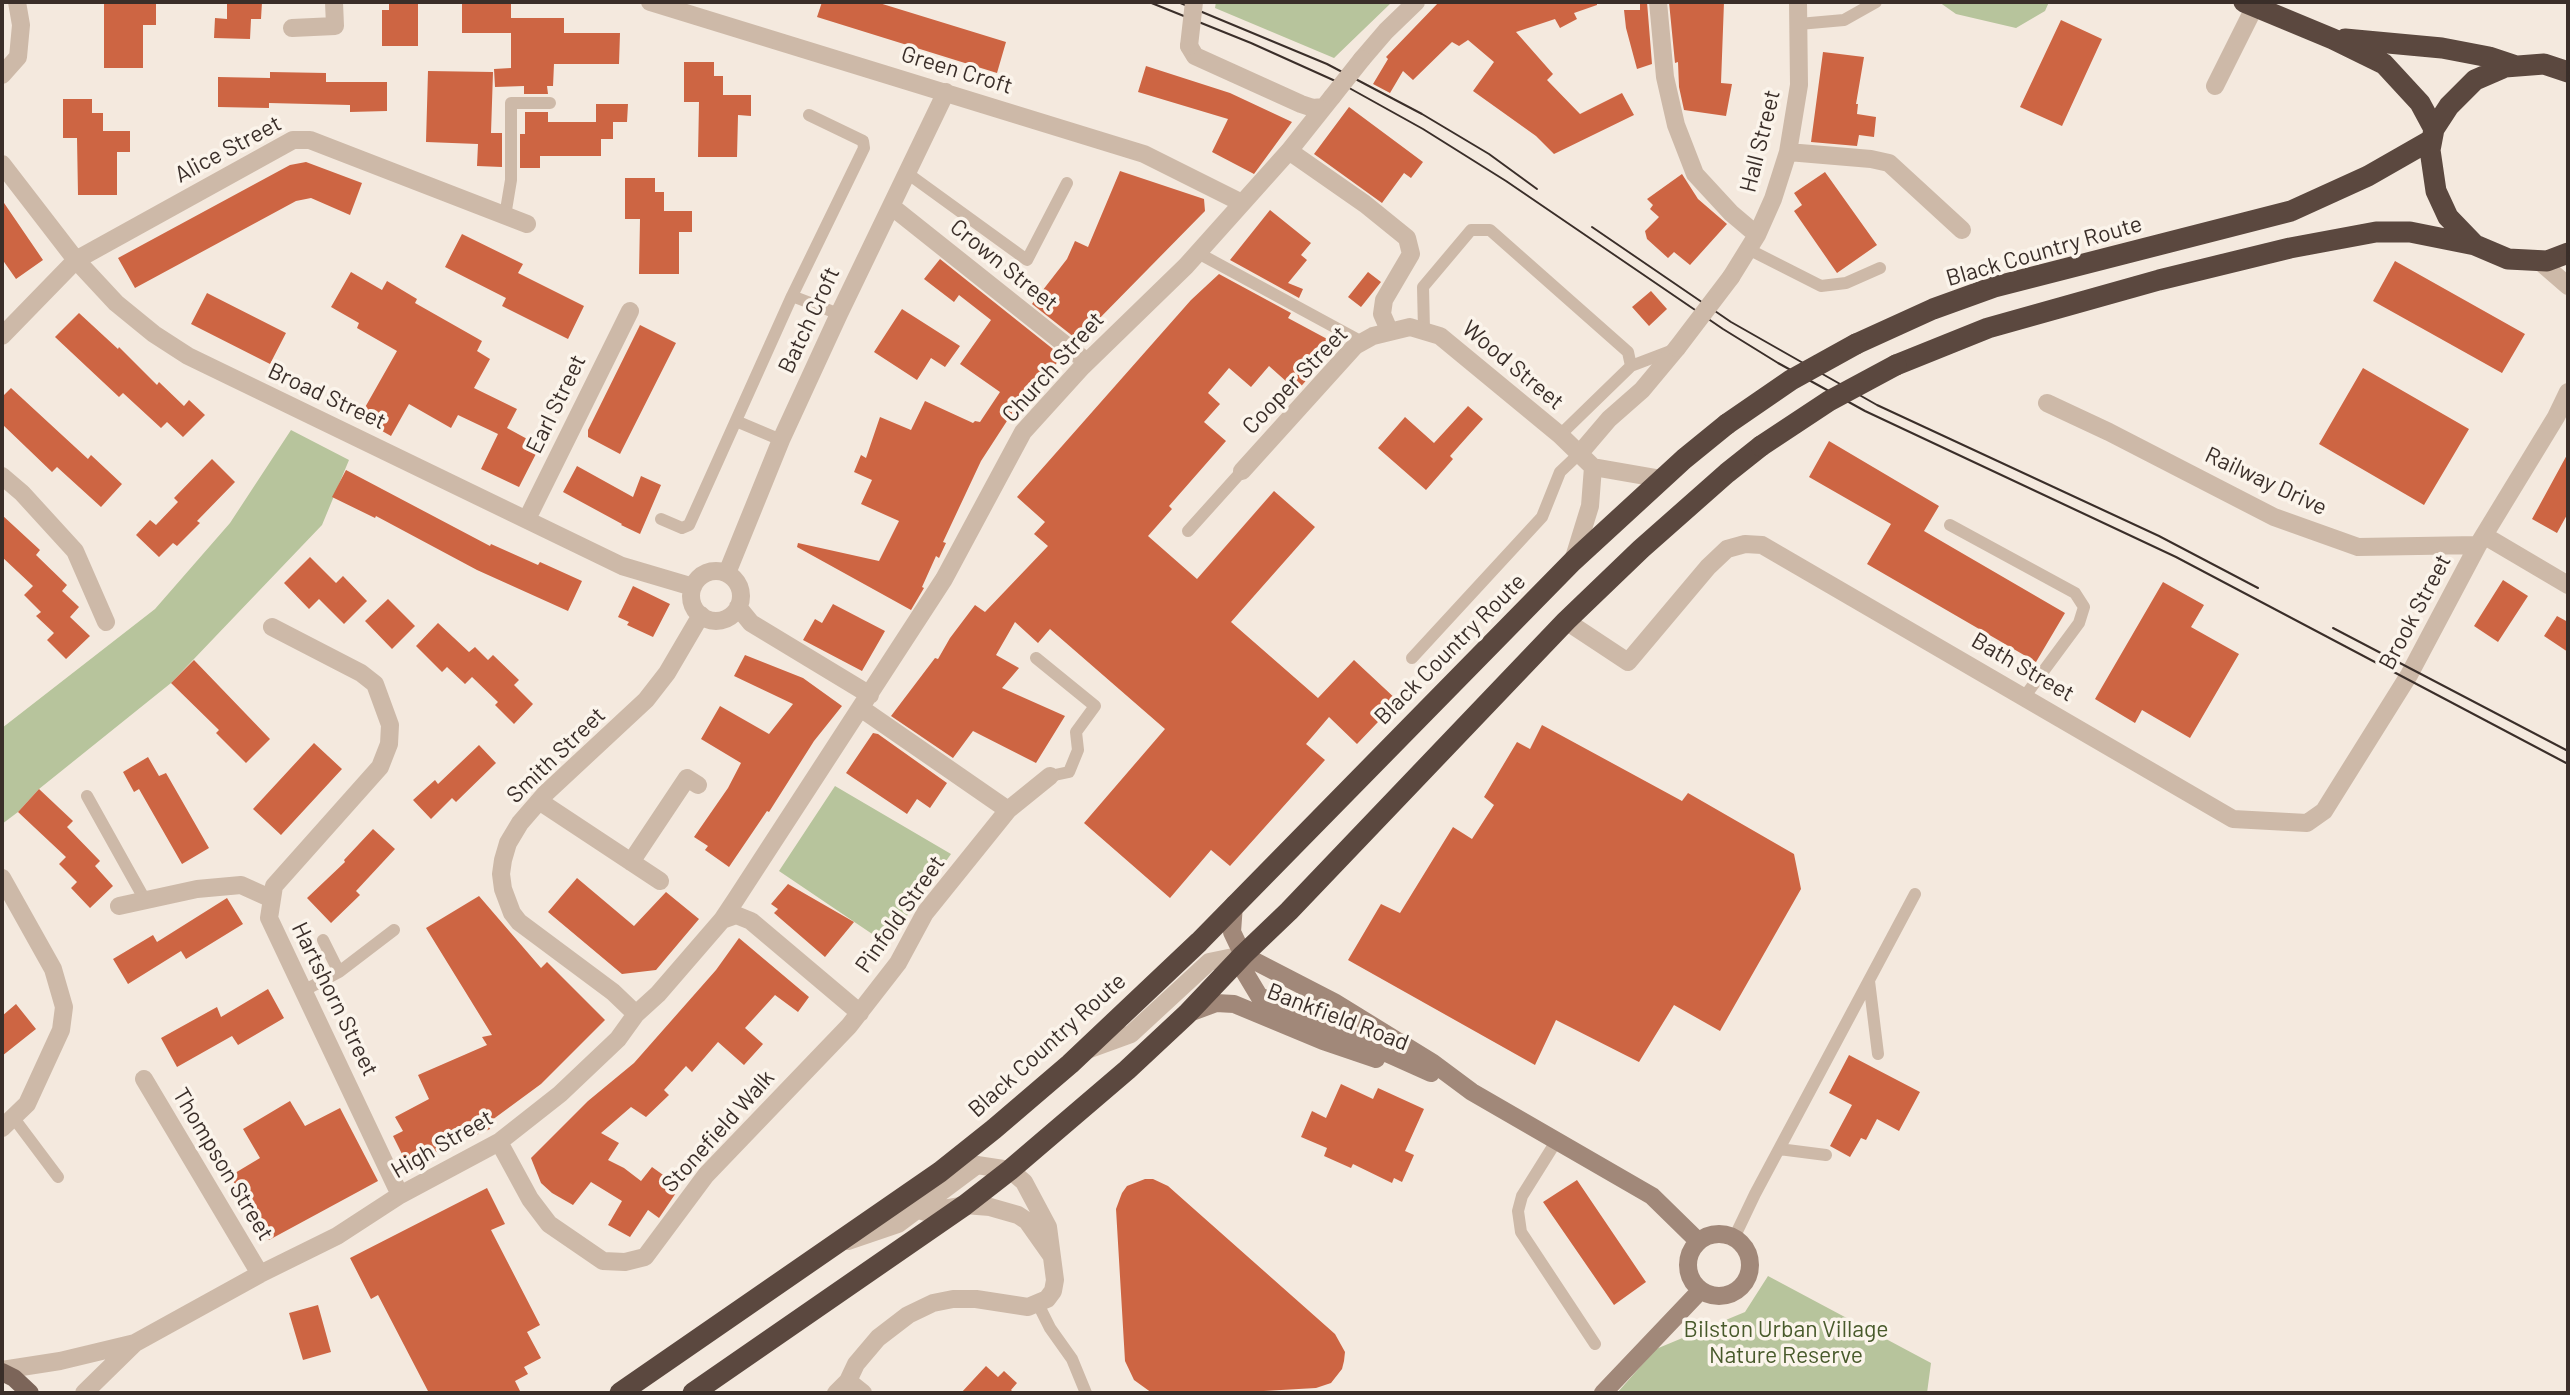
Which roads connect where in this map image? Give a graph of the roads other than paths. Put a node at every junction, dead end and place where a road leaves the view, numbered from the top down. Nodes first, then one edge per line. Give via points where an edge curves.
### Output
1 (17, 2) edge
2 (334, 2) edge
3 (650, 2) edge
4 (1194, 2) edge
5 (1416, 2) edge
6 (1658, 2) edge
7 (1798, 2) edge
8 (1876, 2) edge
9 (2249, 4) edge
10 (1799, 24) junction
11 (292, 28) dead end
12 (2333, 38) junction
13 (2568, 55) edge
14 (2544, 64) junction
15 (2516, 66) junction
16 (2568, 72) edge
17 (2, 75) edge
18 (2215, 86) dead end
19 (946, 92) junction
20 (1328, 102) junction
21 (550, 103) dead end
22 (809, 114) dead end
23 (2433, 134) junction
24 (1289, 151) junction
25 (1788, 152) junction
26 (2, 163) edge
27 (907, 173) junction
28 (1067, 183) dead end
29 (1242, 203) junction
30 (891, 205) junction
31 (505, 216) junction
32 (527, 224) dead end
33 (1962, 230) dead end
34 (1752, 242) junction
35 (2475, 245) junction
36 (1198, 253) junction
37 (2568, 253) edge
38 (76, 260) junction
39 (2538, 260) junction
40 (1880, 268) dead end
41 (2568, 286) edge
42 (792, 296) junction
43 (630, 311) dead end
44 (838, 314) junction
45 (1389, 330) junction
46 (1424, 330) junction
47 (2, 336) edge
48 (1362, 342) junction
49 (1677, 348) junction
50 (1087, 362) junction
51 (1631, 366) junction
52 (2568, 392) edge
53 (2047, 403) dead end
54 (2562, 419) edge
55 (736, 421) junction
56 (1560, 435) junction
57 (781, 440) junction
58 (1580, 453) junction
59 (1593, 467) junction
60 (1242, 471) joint
61 (2, 477) edge
62 (1662, 479) junction
63 (527, 519) junction
64 (661, 519) dead end
65 (1951, 525) dead end
66 (1188, 531) dead end
67 (2481, 541) junction
68 (1573, 561) junction
69 (727, 573) junction
70 (2568, 585) edge
71 (693, 586) junction
72 (738, 607) junction
73 (701, 615) junction
74 (1566, 621) junction
75 (106, 622) dead end
76 (272, 627) dead end
77 (1036, 658) dead end
78 (1412, 658) dead end
79 (2025, 696) junction
80 (866, 702) junction
81 (1050, 776) joint
82 (698, 785) dead end
83 (87, 796) dead end
84 (539, 801) junction
85 (1008, 810) junction
86 (2279, 821) joint
87 (631, 862) junction
88 (2, 878) edge
89 (660, 881) dead end
90 (1915, 894) dead end
91 (272, 899) junction
92 (145, 900) junction
93 (1234, 904) junction
94 (119, 906) dead end
95 (722, 920) junction
96 (394, 930) dead end
97 (323, 940) dead end
98 (1242, 955) junction
99 (339, 972) junction
100 (1869, 980) junction
101 (303, 991) junction
102 (860, 1013) junction
103 (636, 1014) junction
104 (1187, 1014) junction
105 (1084, 1052) junction
106 (1878, 1054) dead end
107 (144, 1079) dead end
108 (1472, 1091) junction
109 (7, 1122) edge
110 (1556, 1140) junction
111 (499, 1142) junction
112 (1779, 1149) junction
113 (1826, 1155) dead end
114 (1010, 1170) junction
115 (58, 1177) dead end
116 (400, 1195) junction
117 (910, 1203) junction
118 (965, 1205) junction
119 (1734, 1238) junction
120 (1698, 1241) junction
121 (1053, 1258) junction
122 (260, 1274) junction
123 (1700, 1291) junction
124 (1038, 1304) junction
125 (135, 1343) junction
126 (1595, 1343) dead end
127 (2, 1371) edge
128 (842, 1387) edge
129 (30, 1393) edge
130 (84, 1393) edge
131 (620, 1393) edge
132 (693, 1393) edge
133 (863, 1393) edge
134 (1086, 1393) edge
135 (1603, 1393) edge

1 - 17 street via 21,25 18,57
2 - 11 street via 335,26
3 - 19 street, Green Croft
4 - 20 street, bridge via 1189,46 1195,55 1301,104 1313,108
5 - 20 street, Church Street, bridge
6 - 34 street via 1665,77 1676,125 1695,174
7 - 10 street, Hall Street
8 - 10 lane via 1844,20
9 - 12 highway
9 - 18 street
10 - 25 street, Hall Street via 1799,85
12 - 15 highway via 2442,48
12 - 23 highway via 2384,64 2420,103
13 - 14 highway
14 - 15 highway
14 - 16 highway
15 - 23 highway via 2475,80 2449,106
19 - 27 street, Batch Croft
19 - 29 street, Green Croft via 1144,153
20 - 24 street, Church Street
21 - 31 lane via 511,103 511,180
22 - 42 lane via 863,141 864,149
23 - 35 highway via 2430,150 2436,191 2448,217
23 - 62 highway, Black Country Route, bridge via 2368,176 2291,211 1994,287 1933,309 1791,380 1727,424
24 - 29 street, Church Street
24 - 45 street via 1408,238 1411,254 1384,300 1382,314
25 - 33 street via 1889,163
25 - 34 street, Hall Street via 1773,199
26 - 38 street, Broad Street
27 - 28 lane via 1027,260
27 - 30 street, Batch Croft
29 - 36 street, Church Street
30 - 44 street, Batch Croft
30 - 50 street, Crown Street
31 - 32 street, Alice Street
31 - 38 street, Alice Street via 302,138 285,142
34 - 40 lane via 1821,286 1846,283
34 - 49 street, Hall Street, bridge
35 - 39 highway via 2508,259
35 - 74 highway, bridge via 2410,232 2376,232 2290,248 1988,328 1896,365 1829,401 1761,446
36 - 48 lane
36 - 50 street, Church Street
37 - 39 highway
38 - 47 street, Alice Street
38 - 63 street, Broad Street via 117,303 188,356
39 - 41 street
42 - 44 lane
42 - 55 lane
43 - 63 street, Earl Street
44 - 57 street, Batch Croft
45 - 46 street, Wood Street
45 - 48 street, Cooper Street
46 - 51 lane via 1423,287 1471,230 1490,230 1628,352
46 - 56 street, Wood Street via 1440,336
48 - 60 street, Cooper Street
49 - 51 lane
49 - 58 street, Hall Street
50 - 80 street, Church Street via 1023,432 944,579
51 - 56 lane
52 - 54 street, Brook Street
53 - 67 street, Railway Drive via 2274,517 2358,547
54 - 67 street, Brook Street
55 - 57 lane
55 - 64 lane via 689,525 682,528
56 - 58 street, Wood Street
57 - 69 street, Batch Croft
58 - 59 street, Wood Street
58 - 78 lane via 1560,472 1542,517
59 - 62 street
59 - 68 street via 1590,506
60 - 66 lane
61 - 75 street via 75,551
62 - 68 highway, Black Country Route
63 - 71 street, Broad Street via 622,566
65 - 79 lane via 2075,593 2084,607 2079,623
67 - 70 street
67 - 86 street, Brook Street via 2409,675 2324,811 2308,823
68 - 93 highway, Black Country Route
69 - 71 street via 711,571
69 - 72 street via 741,592
71 - 73 street via 692,602
72 - 73 street via 721,620
72 - 80 street via 751,623
73 - 84 street, Smith Street via 646,700
74 - 79 street, Bath Street via 1628,662 1727,549 1762,545
74 - 98 highway
76 - 91 street, Hartshorn Street via 361,673 374,684 390,725 380,767 274,886
77 - 81 lane via 1096,706 1076,732 1078,750 1069,772
79 - 86 street, Bath Street via 2233,819
80 - 85 street via 916,748
80 - 95 street, Church Street
81 - 85 street, Pinfold Street
82 - 87 street via 687,778
83 - 92 lane
84 - 87 street
84 - 103 street, Smith Street via 505,851 501,874 508,903 519,922
85 - 102 street, Pinfold Street via 925,913 898,963
87 - 89 street
88 - 109 street via 53,969 64,1007 61,1030 27,1104
90 - 100 lane
91 - 92 street via 241,885
91 - 101 street, Hartshorn Street via 269,918
92 - 94 street
93 - 98 street via 1232,932
93 - 105 highway, Black Country Route
95 - 102 street via 736,915 751,921
95 - 103 street, High Street
96 - 99 lane
97 - 99 lane
98 - 104 highway
98 - 105 street via 1209,962 1130,1034
98 - 108 street, Bankfield Road via 1334,1002
98 - 108 street via 1244,971 1259,996
99 - 101 lane
100 - 106 lane
100 - 112 lane
101 - 116 street, Hartshorn Street
102 - 111 street, Stonefield Walk via 706,1175 645,1257 604,1261 570,1240 530,1199
103 - 111 street, High Street via 618,1039 560,1094
104 - 108 street, Bankfield Road via 1216,1003 1234,1004 1323,1041
104 - 114 highway
105 - 117 highway, Black Country Route
107 - 122 street, Thompson Street
108 - 110 street, Bankfield Road
109 - 115 lane
110 - 120 street, Bankfield Road via 1652,1196
110 - 126 lane via 1522,1196 1518,1211 1521,1232
111 - 116 street, High Street
112 - 113 lane
112 - 119 lane
114 - 117 street via 977,1166
114 - 118 highway
114 - 121 street via 1024,1182 1048,1227
116 - 122 street, High Street via 337,1236
117 - 118 street via 925,1212
117 - 131 highway, Black Country Route via 839,1244
118 - 121 street via 1018,1215
118 - 132 highway
119 - 120 street via 1715,1234
119 - 123 street via 1748,1253 1750,1263 1743,1285 1723,1296
120 - 123 street via 1689,1258 1692,1280
121 - 124 street via 1053,1292
122 - 125 street, High Street
123 - 135 street
124 - 128 street via 1018,1307 976,1298 933,1303 889,1327
124 - 134 lane via 1072,1359
125 - 127 street, High Street
125 - 130 street, High Street
127 - 129 main road
128 - 133 street

